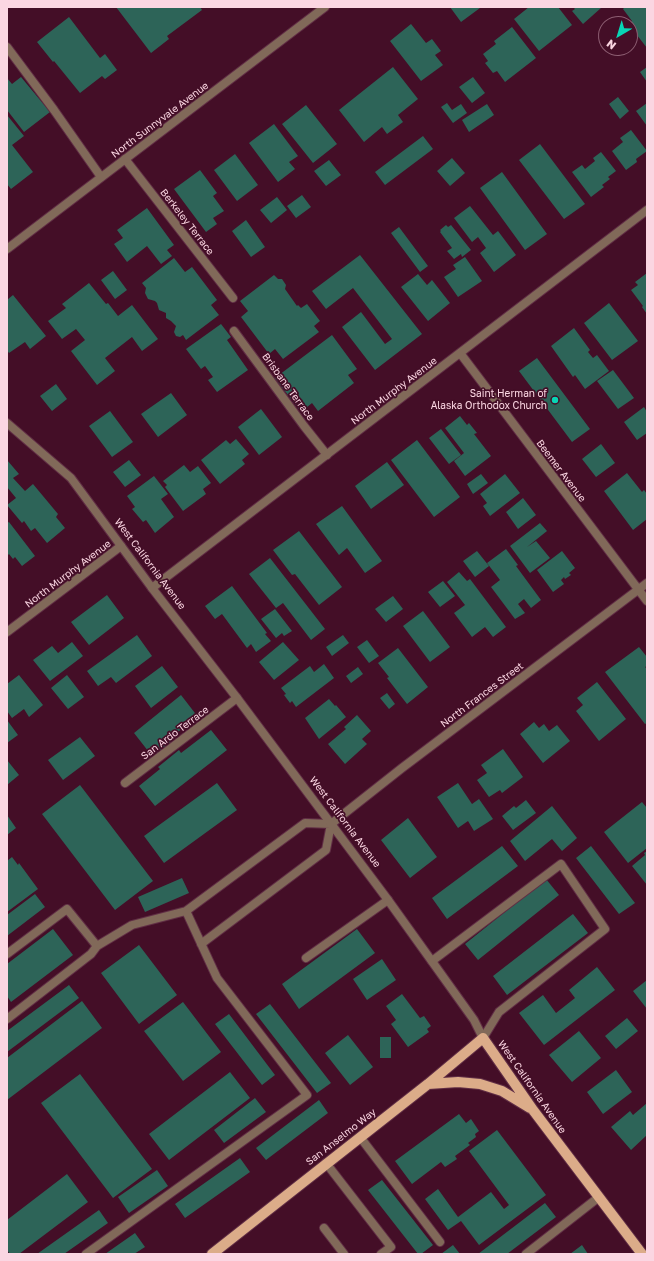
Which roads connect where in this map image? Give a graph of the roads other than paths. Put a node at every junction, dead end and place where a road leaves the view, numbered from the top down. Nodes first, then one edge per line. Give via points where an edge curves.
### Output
1 (325, 7) edge
2 (7, 47) edge
3 (125, 158) junction
4 (101, 177) junction
5 (647, 210) edge
6 (7, 250) edge
7 (234, 298) dead end
8 (234, 331) dead end
9 (460, 353) junction
10 (7, 423) edge
11 (327, 455) junction
12 (122, 546) junction
13 (647, 584) edge
14 (152, 588) junction
15 (638, 590) junction
16 (647, 601) edge
17 (7, 632) edge
18 (237, 698) junction
19 (125, 784) dead end
20 (331, 824) junction
21 (388, 900) junction
22 (186, 911) junction
23 (201, 944) junction
24 (97, 946) junction
25 (7, 954) edge
26 (306, 958) dead end
27 (432, 961) junction
28 (7, 1019) edge
29 (483, 1038) junction
30 (428, 1084) junction
31 (533, 1110) junction
32 (360, 1137) junction
33 (326, 1163) junction
34 (599, 1197) junction
35 (324, 1228) dead end
36 (440, 1242) dead end
37 (86, 1254) edge
38 (212, 1254) edge
39 (344, 1254) edge
40 (381, 1254) edge
41 (526, 1254) edge
42 (642, 1254) edge

1 - 3 street, North Sunnyvale Avenue
2 - 4 street
3 - 4 street, North Sunnyvale Avenue
3 - 7 street, Berkeley Terrace
4 - 6 street, North Sunnyvale Avenue
5 - 9 street, North Murphy Avenue
8 - 11 street, Brisbane Terrace
9 - 11 street, North Murphy Avenue
9 - 15 street, Beemer Avenue
10 - 12 street, West California Avenue via 72,478
11 - 14 street, North Murphy Avenue
12 - 14 street, West California Avenue
12 - 17 street, North Murphy Avenue
13 - 15 street, North Frances Street
14 - 18 street, West California Avenue
15 - 16 street, Beemer Avenue
15 - 20 street, North Frances Street
18 - 19 street, San Ardo Terrace
18 - 20 street, West California Avenue
20 - 21 street, West California Avenue
20 - 22 street via 305,823
20 - 23 street via 326,850
21 - 26 street
21 - 27 street, West California Avenue
22 - 23 street
22 - 24 street via 132,925
23 - 37 street via 217,978 307,1095
24 - 25 street via 67,909
24 - 28 street via 91,954
27 - 29 street, West California Avenue via 474,1020
27 - 29 street via 562,864 605,929 498,1012
29 - 30 main road, San Anselmo Way
29 - 31 main road, West California Avenue
30 - 31 main road via 480,1084 502,1091
30 - 32 main road, San Anselmo Way
31 - 34 main road, West California Avenue
32 - 33 main road, San Anselmo Way
32 - 36 street
33 - 38 main road, San Anselmo Way
33 - 40 street via 391,1246
34 - 41 street
34 - 42 main road, West California Avenue
35 - 39 street

